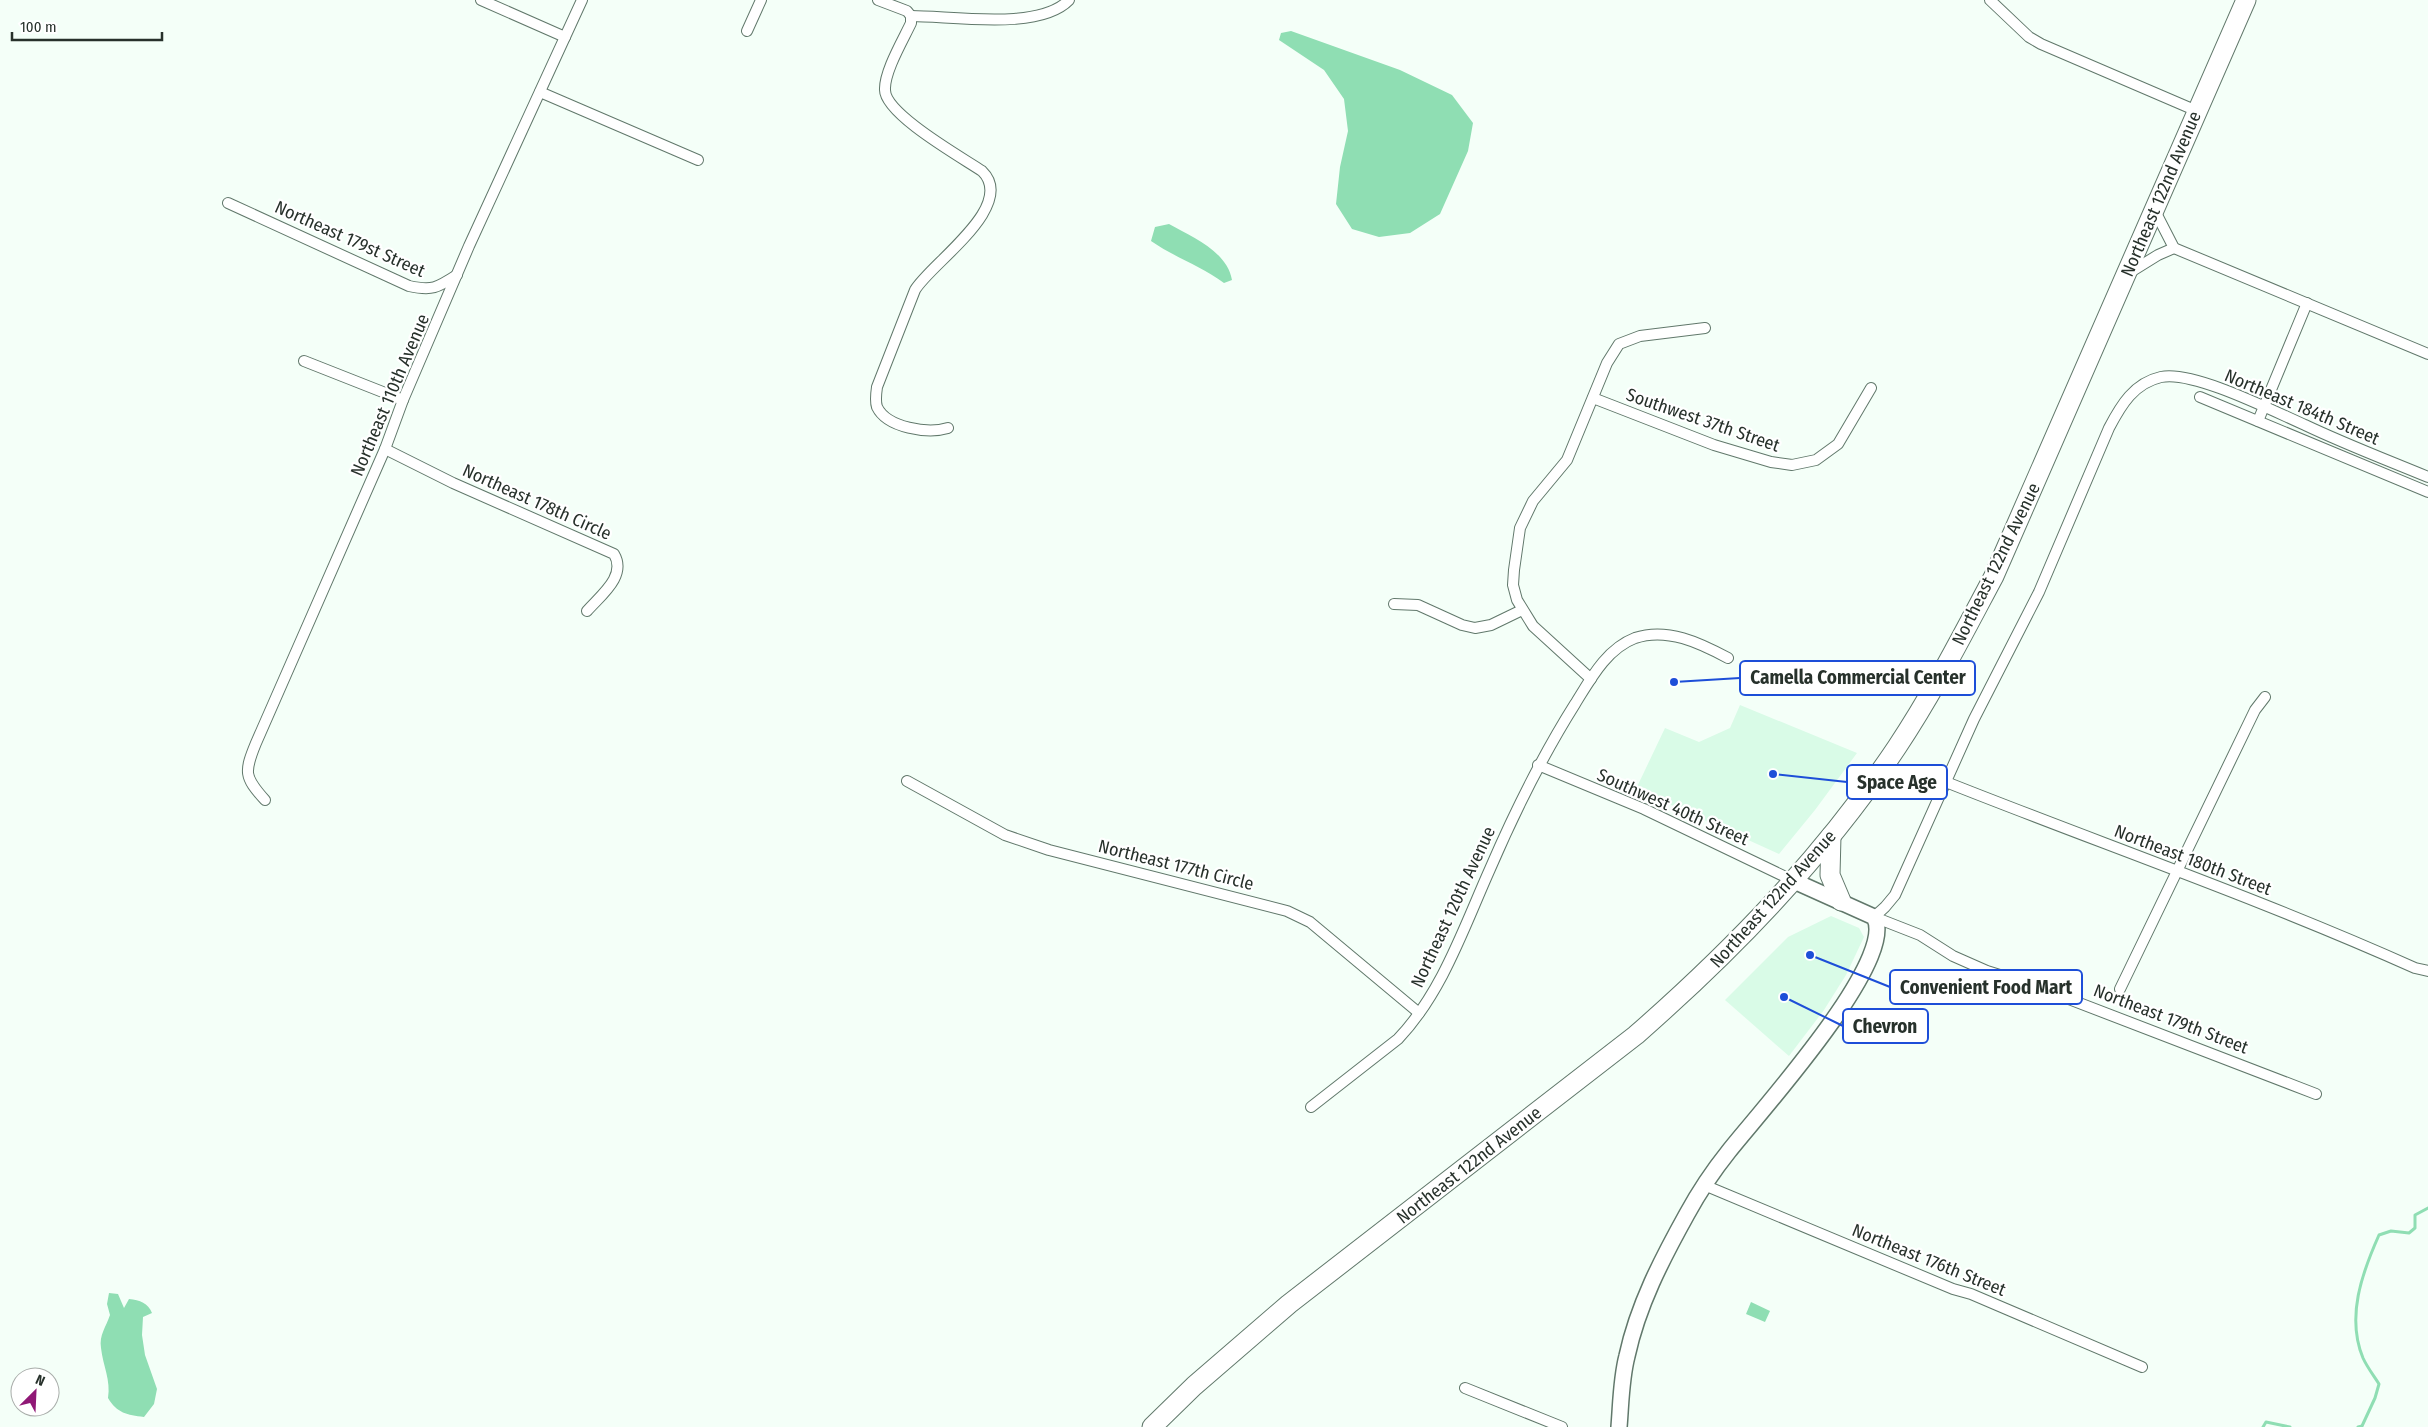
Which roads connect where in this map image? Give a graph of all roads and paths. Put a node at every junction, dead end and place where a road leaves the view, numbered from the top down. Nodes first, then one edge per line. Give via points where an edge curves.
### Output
1 (481, 0) edge
2 (582, 0) edge
3 (760, 0) edge
4 (878, 0) edge
5 (1068, 0) edge
6 (1990, 0) edge
7 (2246, 0) edge
8 (911, 16) junction
9 (747, 31) dead end
10 (565, 37) junction
11 (540, 92) junction
12 (2197, 111) junction
13 (698, 160) dead end
14 (228, 203) dead end
15 (2154, 210) junction
16 (2174, 248) junction
17 (457, 275) junction
18 (2126, 275) junction
19 (2307, 303) junction
20 (1705, 328) dead end
21 (2428, 354) edge
22 (304, 361) dead end
23 (1872, 388) dead end
24 (2200, 397) dead end
25 (1593, 398) junction
26 (403, 400) junction
27 (2264, 406) junction
28 (2258, 421) junction
29 (948, 428) dead end
30 (385, 449) junction
31 (2428, 477) edge
32 (2428, 492) edge
33 (1394, 604) dead end
34 (1522, 610) junction
35 (587, 611) dead end
36 (1728, 658) dead end
37 (1591, 679) junction
38 (2265, 697) dead end
39 (1538, 765) junction
40 (907, 781) dead end
41 (1946, 782) junction
42 (266, 800) dead end
43 (1831, 836) junction
44 (2178, 873) junction
45 (1794, 881) junction
46 (1841, 900) junction
47 (1874, 917) junction
48 (2428, 971) edge
49 (2120, 989) dead end
50 (1419, 1013) junction
51 (2316, 1094) dead end
52 (1311, 1107) dead end
53 (1704, 1185) junction
54 (2142, 1367) dead end
55 (1465, 1388) dead end
56 (1152, 1427) edge
57 (1562, 1427) edge
58 (1619, 1427) edge

1 - 10 street
2 - 10 street, Northeast 110th Avenue
3 - 9 street
4 - 8 street via 907,11
5 - 8 street via 1053,11 1025,19
6 - 12 street via 2040,44
7 - 12 highway, Northeast 122nd Avenue
8 - 29 street via 911,23 885,83 887,100 902,117 982,171 990,183 991,195 987,207 965,236 914,290 876,387 876,405 885,416 912,428 935,431
10 - 11 street, Northeast 110th Avenue
11 - 13 street
11 - 17 street, Northeast 110th Avenue
12 - 15 highway, Northeast 122nd Avenue
14 - 17 street, Northeast 179st Street via 409,286 426,290 439,288
15 - 16 street
15 - 18 highway, Northeast 122nd Avenue
16 - 18 street
16 - 19 street
17 - 26 street, Northeast 110th Avenue
18 - 43 highway, Northeast 122nd Avenue via 1994,576 1963,635 1898,745
19 - 21 street
19 - 27 street
20 - 25 street via 1640,336 1619,344 1607,363
22 - 26 street
23 - 25 street, Southwest 37th Street via 1838,444 1804,464 1750,457 1676,432
24 - 28 street, Northeast 184th Street
25 - 34 street via 1567,460 1533,501 1520,528 1514,585
26 - 30 street, Northeast 110th Avenue
27 - 28 street
27 - 31 street, Northeast 184th Street
27 - 41 street, Northeast 184th Street via 2189,377 2161,377 2146,382 2123,403 2109,428 2039,592 1974,719
28 - 32 street, Northeast 184th Street
30 - 35 street, Northeast 178th Circle via 453,483 614,554 618,561 616,578
30 - 42 street, Northeast 110th Avenue via 246,767 250,782
33 - 34 street via 1418,605 1476,628 1491,625
34 - 37 street via 1533,626
36 - 37 street, Northeast 120th Avenue via 1680,638 1647,635 1624,643
37 - 39 street, Northeast 120th Avenue
38 - 44 street via 2255,710
39 - 45 street, Southwest 40th Street via 1644,809
39 - 50 street, Northeast 120th Avenue via 1446,967
40 - 50 street, Northeast 177th Circle via 1005,835 1056,852 1288,910 1310,922
41 - 44 street, Northeast 180th Street
41 - 47 street via 1895,895
43 - 45 highway, Northeast 122nd Avenue
43 - 46 highway via 1830,875
44 - 48 street, Northeast 180th Street via 2306,919
44 - 49 street
45 - 46 main road, Northeast 179th Street
45 - 56 highway, Northeast 122nd Avenue via 1688,989 1636,1035 1290,1304 1194,1386
46 - 47 main road, Northeast 179th Street
47 - 51 street, Northeast 179th Street via 1920,936 1987,971 2035,986
47 - 53 main road via 1878,926 1877,939 1847,1001
50 - 52 street, Northeast 120th Avenue via 1398,1039
53 - 54 street, Northeast 176th Street
53 - 58 main road via 1669,1248 1640,1312 1626,1358
55 - 57 street

